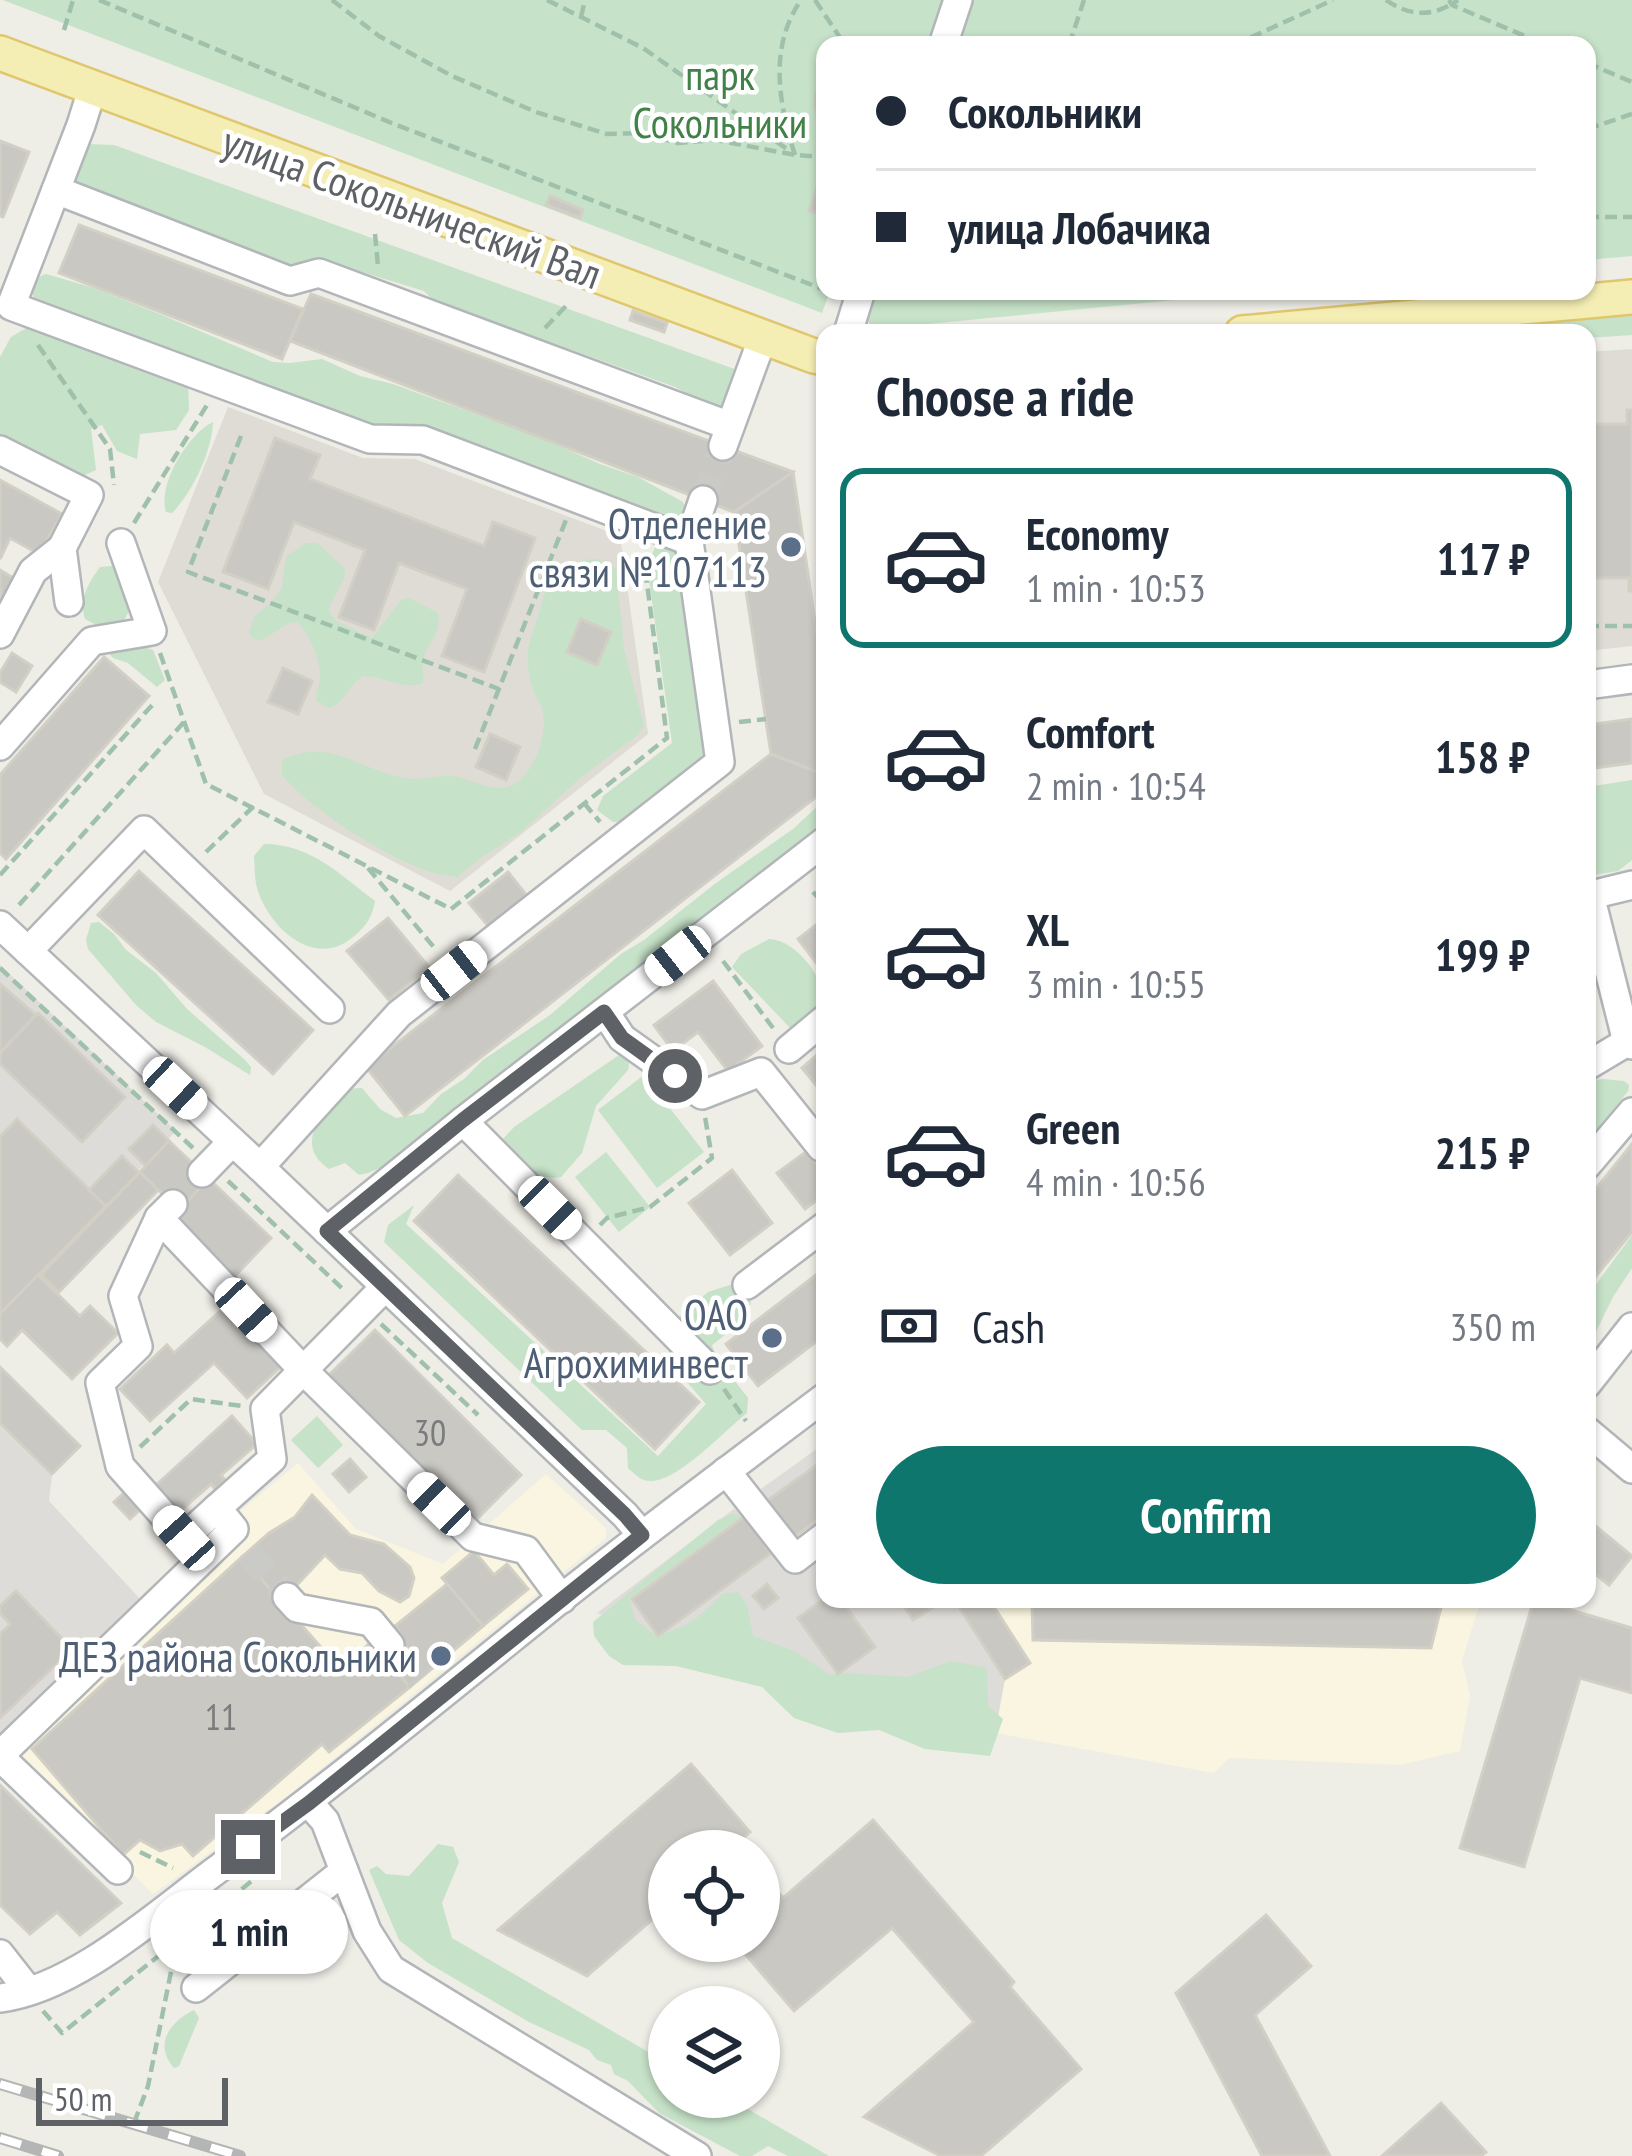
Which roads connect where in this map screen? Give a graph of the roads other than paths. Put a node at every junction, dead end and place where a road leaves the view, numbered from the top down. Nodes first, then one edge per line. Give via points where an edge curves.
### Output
1 (958, 0) edge
2 (946, 36) edge
3 (0, 52) edge
4 (93, 88) junction
5 (56, 190) junction
6 (1632, 297) edge
7 (4, 312) edge
8 (1371, 324) edge
9 (763, 337) junction
10 (816, 355) edge
11 (0, 450) edge
12 (703, 500) tunnel mouth
13 (689, 541) junction
14 (121, 543) road end
15 (62, 548) junction
16 (69, 602) dead end
17 (0, 634) edge
18 (1632, 680) edge
19 (1596, 685) edge
20 (0, 746) edge
21 (816, 849) edge
22 (1632, 885) edge
23 (1596, 894) edge
24 (8, 916) edge
25 (1596, 924) edge
26 (28, 951) junction
27 (330, 1010) dead end
28 (604, 1012) junction
29 (816, 1026) edge
30 (1630, 1044) edge
31 (789, 1049) road end
32 (1596, 1061) edge
33 (1632, 1112) edge
34 (463, 1120) junction
35 (816, 1141) edge
36 (232, 1142) junction
37 (1596, 1154) edge
38 (260, 1167) junction
39 (206, 1168) road end
40 (327, 1231) junction
41 (816, 1233) edge
42 (747, 1285) dead end
43 (384, 1288) junction
44 (1632, 1327) edge
45 (710, 1370) road end
46 (304, 1371) junction
47 (1596, 1373) edge
48 (816, 1404) edge
49 (1596, 1439) edge
50 (1632, 1469) edge
51 (725, 1471) junction
52 (233, 1530) junction
53 (642, 1535) junction
54 (816, 1543) edge
55 (287, 1597) tunnel mouth
56 (562, 1599) junction
57 (390, 1645) tunnel mouth
58 (0, 1756) edge
59 (309, 1803) junction
60 (122, 1866) road end
61 (344, 1871) junction
62 (0, 1954) edge
63 (196, 1988) dead end
64 (29, 1991) junction
65 (0, 1998) edge
66 (697, 2156) edge

1 - 2 street
3 - 4 main road, улица Сокольнический Вал
4 - 5 street
4 - 9 main road, улица Сокольнический Вал
5 - 7 street
5 - 9 street via 290,281 319,273 726,436
6 - 8 main road
7 - 13 street via 370,439 423,440
9 - 10 main road, улица Сокольнический Вал
11 - 15 street via 89,495
12 - 13 street
13 - 38 street via 720,762 399,1014
14 - 20 street via 152,631 92,640
15 - 16 street
15 - 17 street via 33,571
18 - 19 street
21 - 28 street
22 - 23 street
24 - 26 street
25 - 30 street
26 - 27 street via 144,830
26 - 36 street
28 - 34 street
28 - 35 street via 622,1038 702,1095 761,1072
29 - 31 street
30 - 32 street
33 - 37 street
34 - 40 street
34 - 45 street
36 - 38 street
36 - 39 street
38 - 40 street
40 - 43 street
41 - 42 street
43 - 46 street
43 - 53 street
44 - 47 street
46 - 52 street via 265,1409 272,1459
46 - 52 street via 166,1211 123,1296 138,1346 100,1383 120,1466 184,1538
46 - 56 street via 473,1537 526,1550
48 - 51 street
49 - 50 street
51 - 53 street
51 - 54 street via 795,1559
52 - 58 street via 183,1596
53 - 56 street
55 - 57 street via 297,1608 371,1622
56 - 59 street via 429,1690
58 - 60 street
59 - 61 street
59 - 64 street via 90,1962
61 - 63 street
61 - 66 street via 391,1969
62 - 64 street
64 - 65 street

